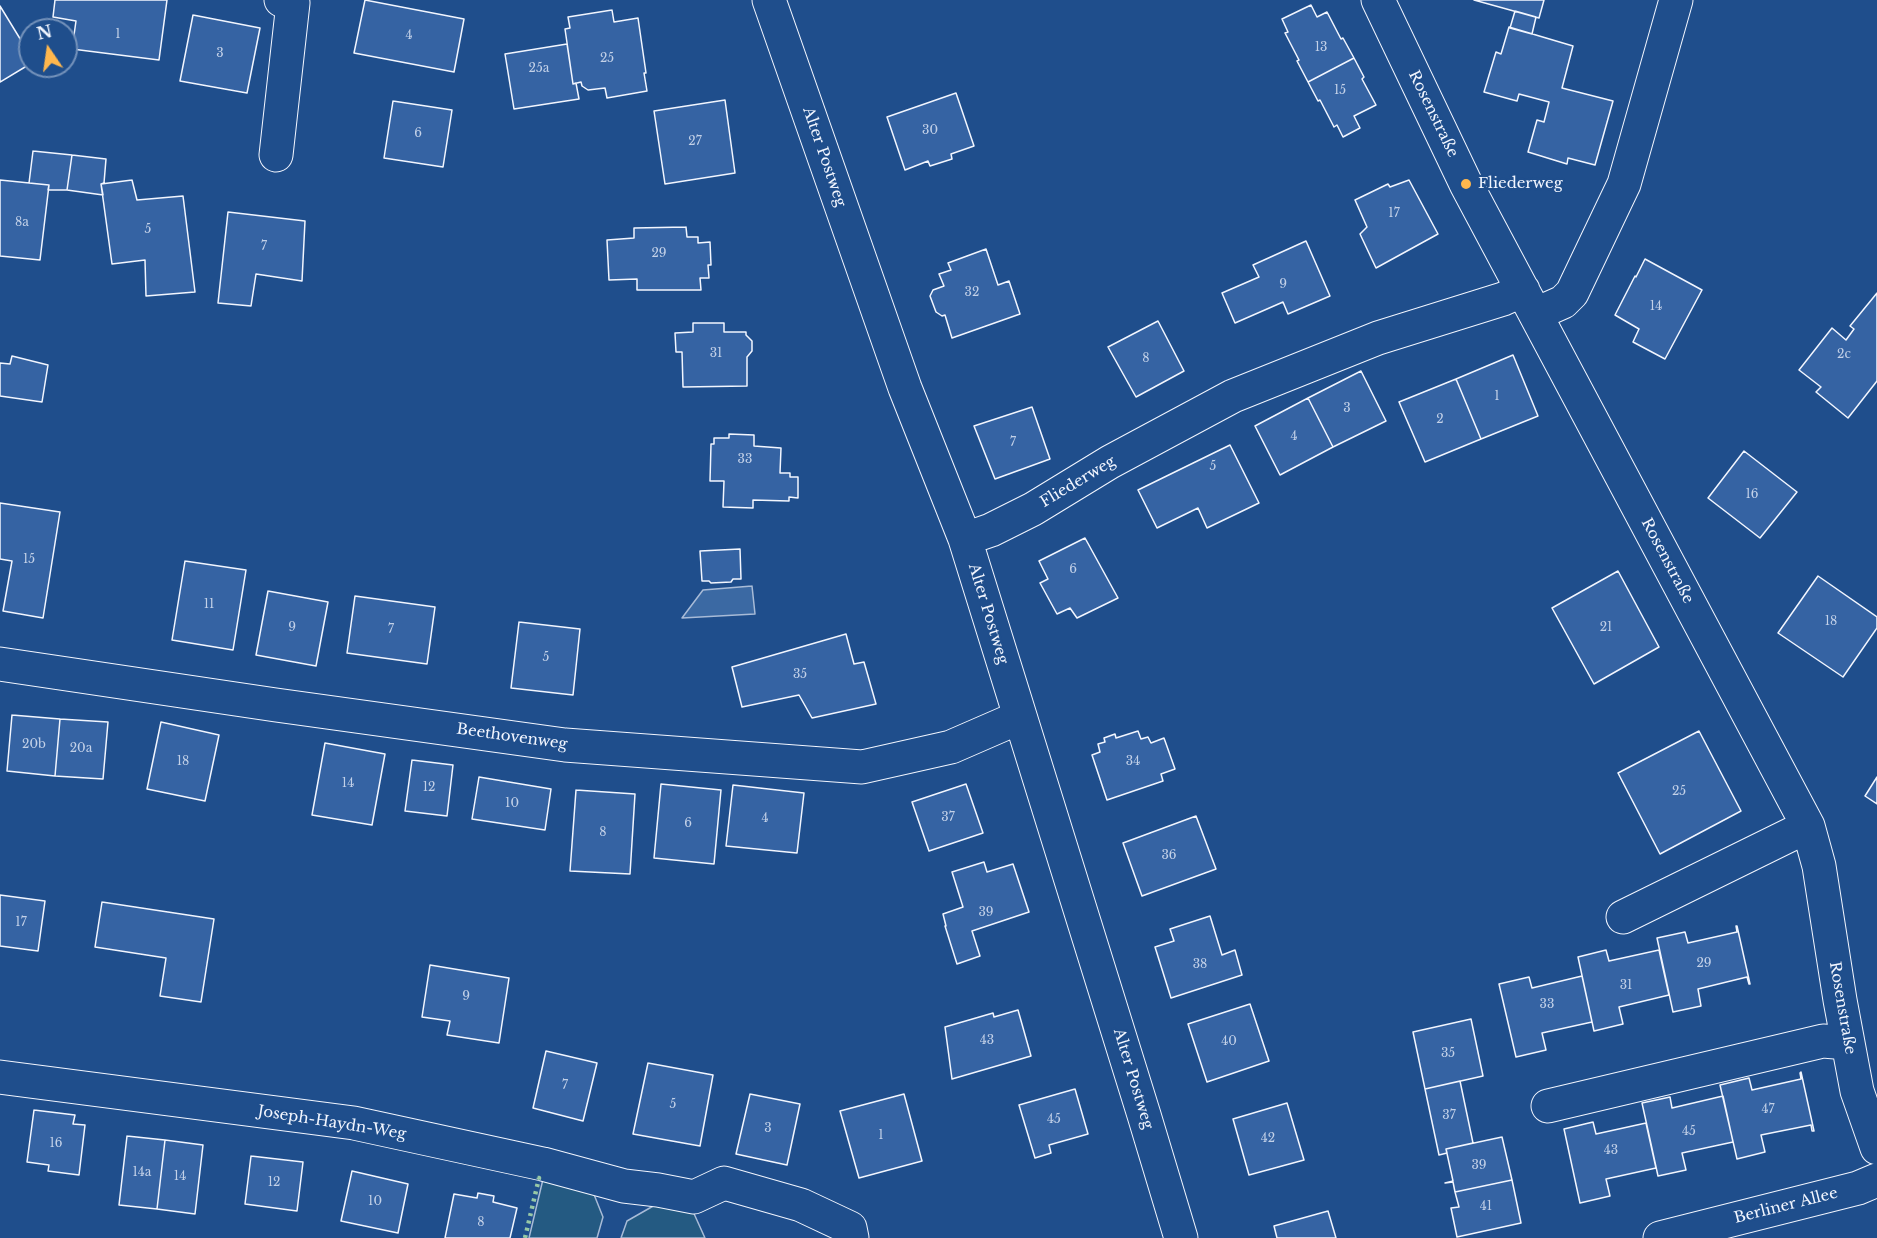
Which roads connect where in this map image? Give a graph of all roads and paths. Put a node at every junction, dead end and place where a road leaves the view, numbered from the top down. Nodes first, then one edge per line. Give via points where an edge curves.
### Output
1 (281, 0) edge
2 (769, 0) edge
3 (1378, 0) edge
4 (1676, 0) edge
5 (276, 155) dead end
6 (1529, 302) junction
7 (965, 539) junction
8 (0, 664) edge
9 (1020, 717) junction
10 (1808, 826) junction
11 (1623, 917) dead end
12 (1848, 1043) junction
13 (0, 1077) edge
14 (1548, 1106) dead end
15 (1877, 1148) edge
16 (1877, 1180) edge
17 (852, 1238) edge
18 (1181, 1238) edge
19 (1660, 1238) edge

1 - 5 street via 293,3
2 - 7 street, Alter Postweg via 905,388
3 - 6 street, Rosenstraße
4 - 6 street, Fliederweg via 1624,184 1572,293 1563,302
6 - 7 street, Fliederweg via 1503,300 1378,338 1233,396 1110,462 1033,509
6 - 10 street, Rosenstraße
7 - 9 street, Alter Postweg
8 - 9 street, Beethovenweg via 565,745 862,767 951,747
9 - 18 street, Alter Postweg
10 - 11 street
10 - 12 street, Rosenstraße via 1819,866
12 - 14 street via 1823,1041
12 - 15 street, Rosenstraße via 1857,1091
13 - 17 street, Joseph-Haydn-Weg via 354,1123 543,1164 624,1186 694,1197 724,1183 801,1204 849,1228
16 - 19 street, Berliner Allee

